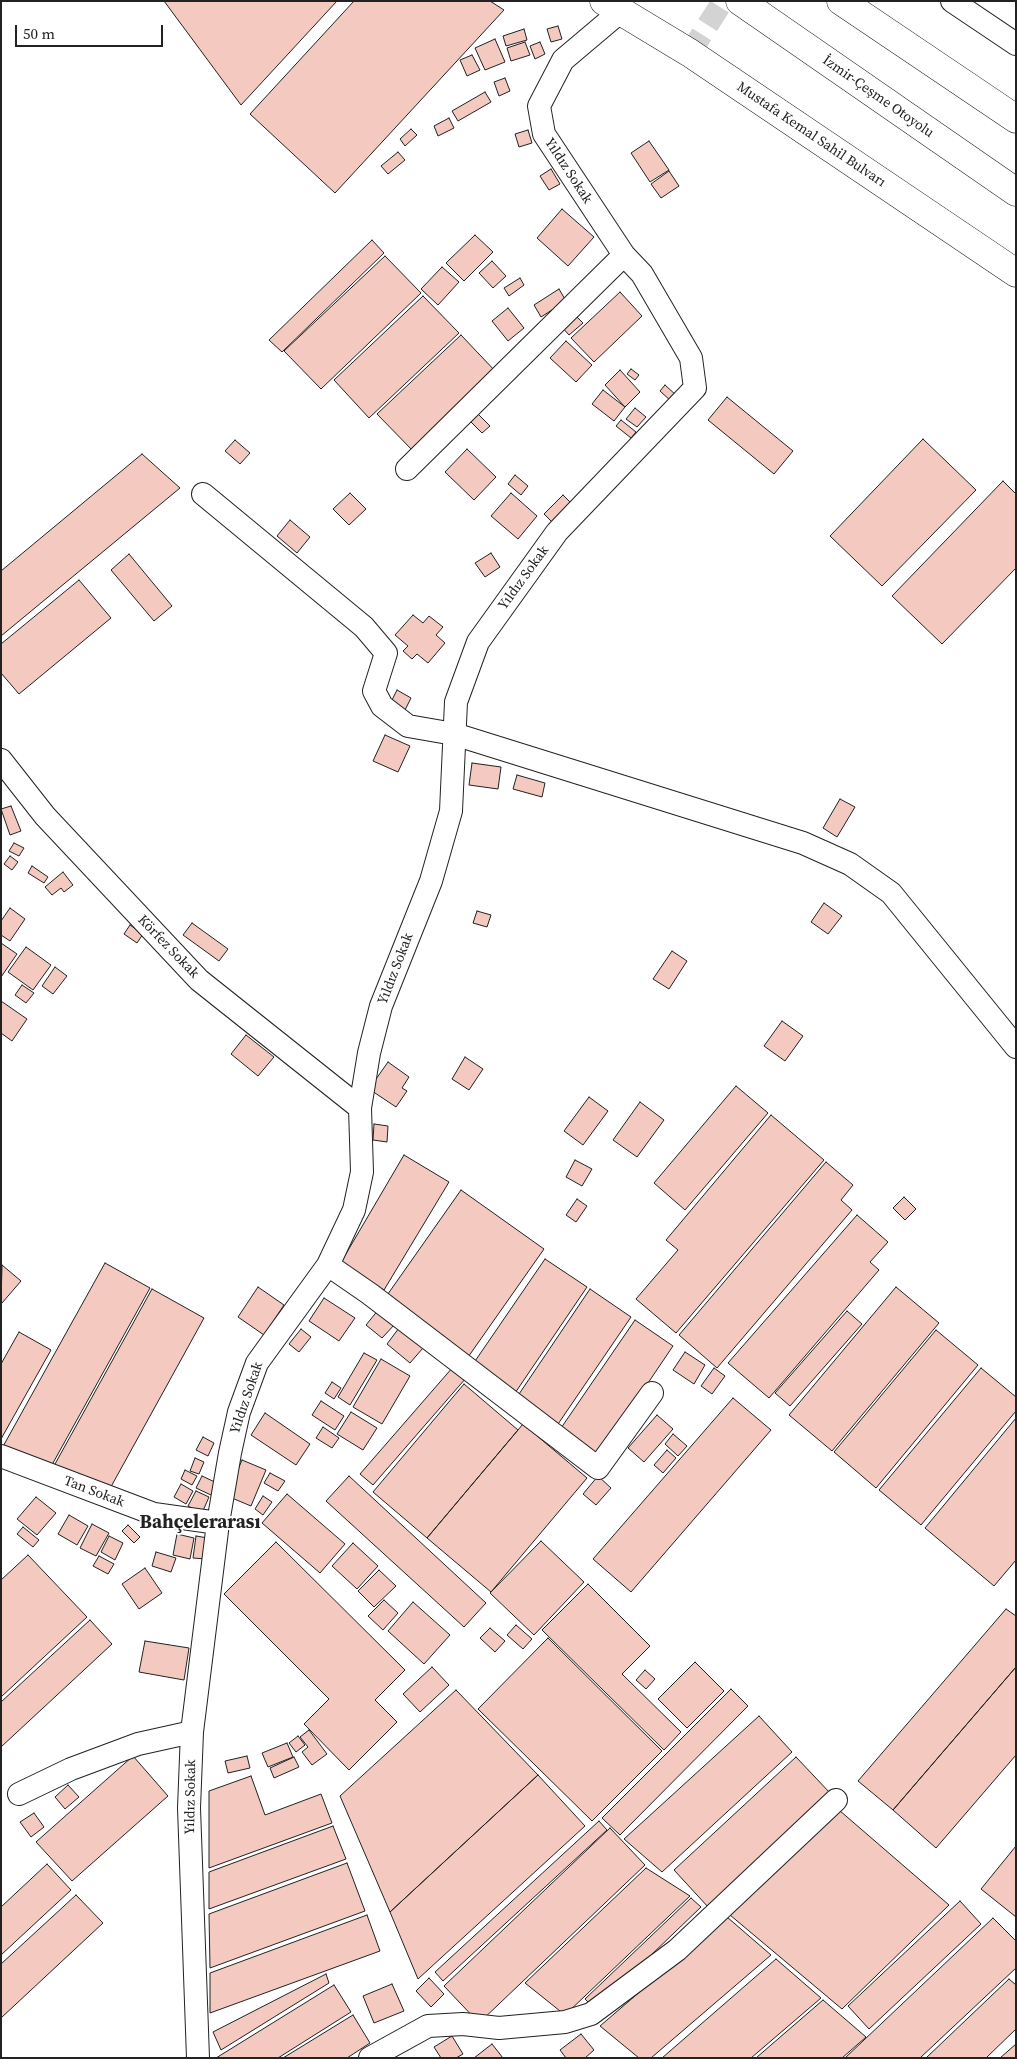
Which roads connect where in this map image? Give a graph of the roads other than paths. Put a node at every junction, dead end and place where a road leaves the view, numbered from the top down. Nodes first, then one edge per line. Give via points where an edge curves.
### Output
1 (722, 1) edge
2 (740, 1) edge
3 (841, 1) edge
4 (952, 1) edge
5 (612, 6) edge
6 (1016, 44) edge
7 (802, 45) junction
8 (1016, 119) edge
9 (1016, 192) edge
10 (624, 255) junction
11 (1016, 273) edge
12 (407, 469) dead end
13 (203, 494) dead end
14 (454, 734) junction
15 (1, 760) edge
16 (1016, 1047) edge
17 (360, 1108) junction
18 (328, 1265) junction
19 (652, 1394) dead end
20 (1, 1456) edge
21 (218, 1523) junction
22 (192, 1732) junction
23 (19, 1794) dead end
24 (836, 1800) dead end
25 (198, 2058) edge
26 (370, 2058) edge

1 - 7 main road
2 - 7 main road, İzmir-Çeşme Otoyolu
3 - 8 main road
4 - 6 street
5 - 10 street, Yıldız Sokak via 562,60 539,106 544,134
5 - 11 main road, Mustafa Kemal Sahil Bulvarı via 690,53
7 - 9 main road, İzmir-Çeşme Otoyolu
10 - 12 street
10 - 14 street, Yıldız Sokak via 642,274 691,358 695,388 557,532 478,642 456,702
13 - 14 street via 364,627 386,653 374,691 382,706 408,726
14 - 16 street via 803,843 850,864 891,893
14 - 17 street, Yıldız Sokak via 451,811 431,881 381,1006
15 - 17 street, Körfez Sokak via 45,816 199,980
17 - 18 street, Yıldız Sokak via 362,1172 354,1210
18 - 19 street via 598,1468
18 - 21 street, Yıldız Sokak via 257,1363 239,1412
20 - 21 street, Tan Sokak via 154,1514
21 - 22 street, Yıldız Sokak
22 - 23 street via 138,1744
22 - 25 street, Yıldız Sokak via 189,1808
24 - 26 street via 677,1950 591,2014 565,2022 499,2028 463,2024 428,2026

